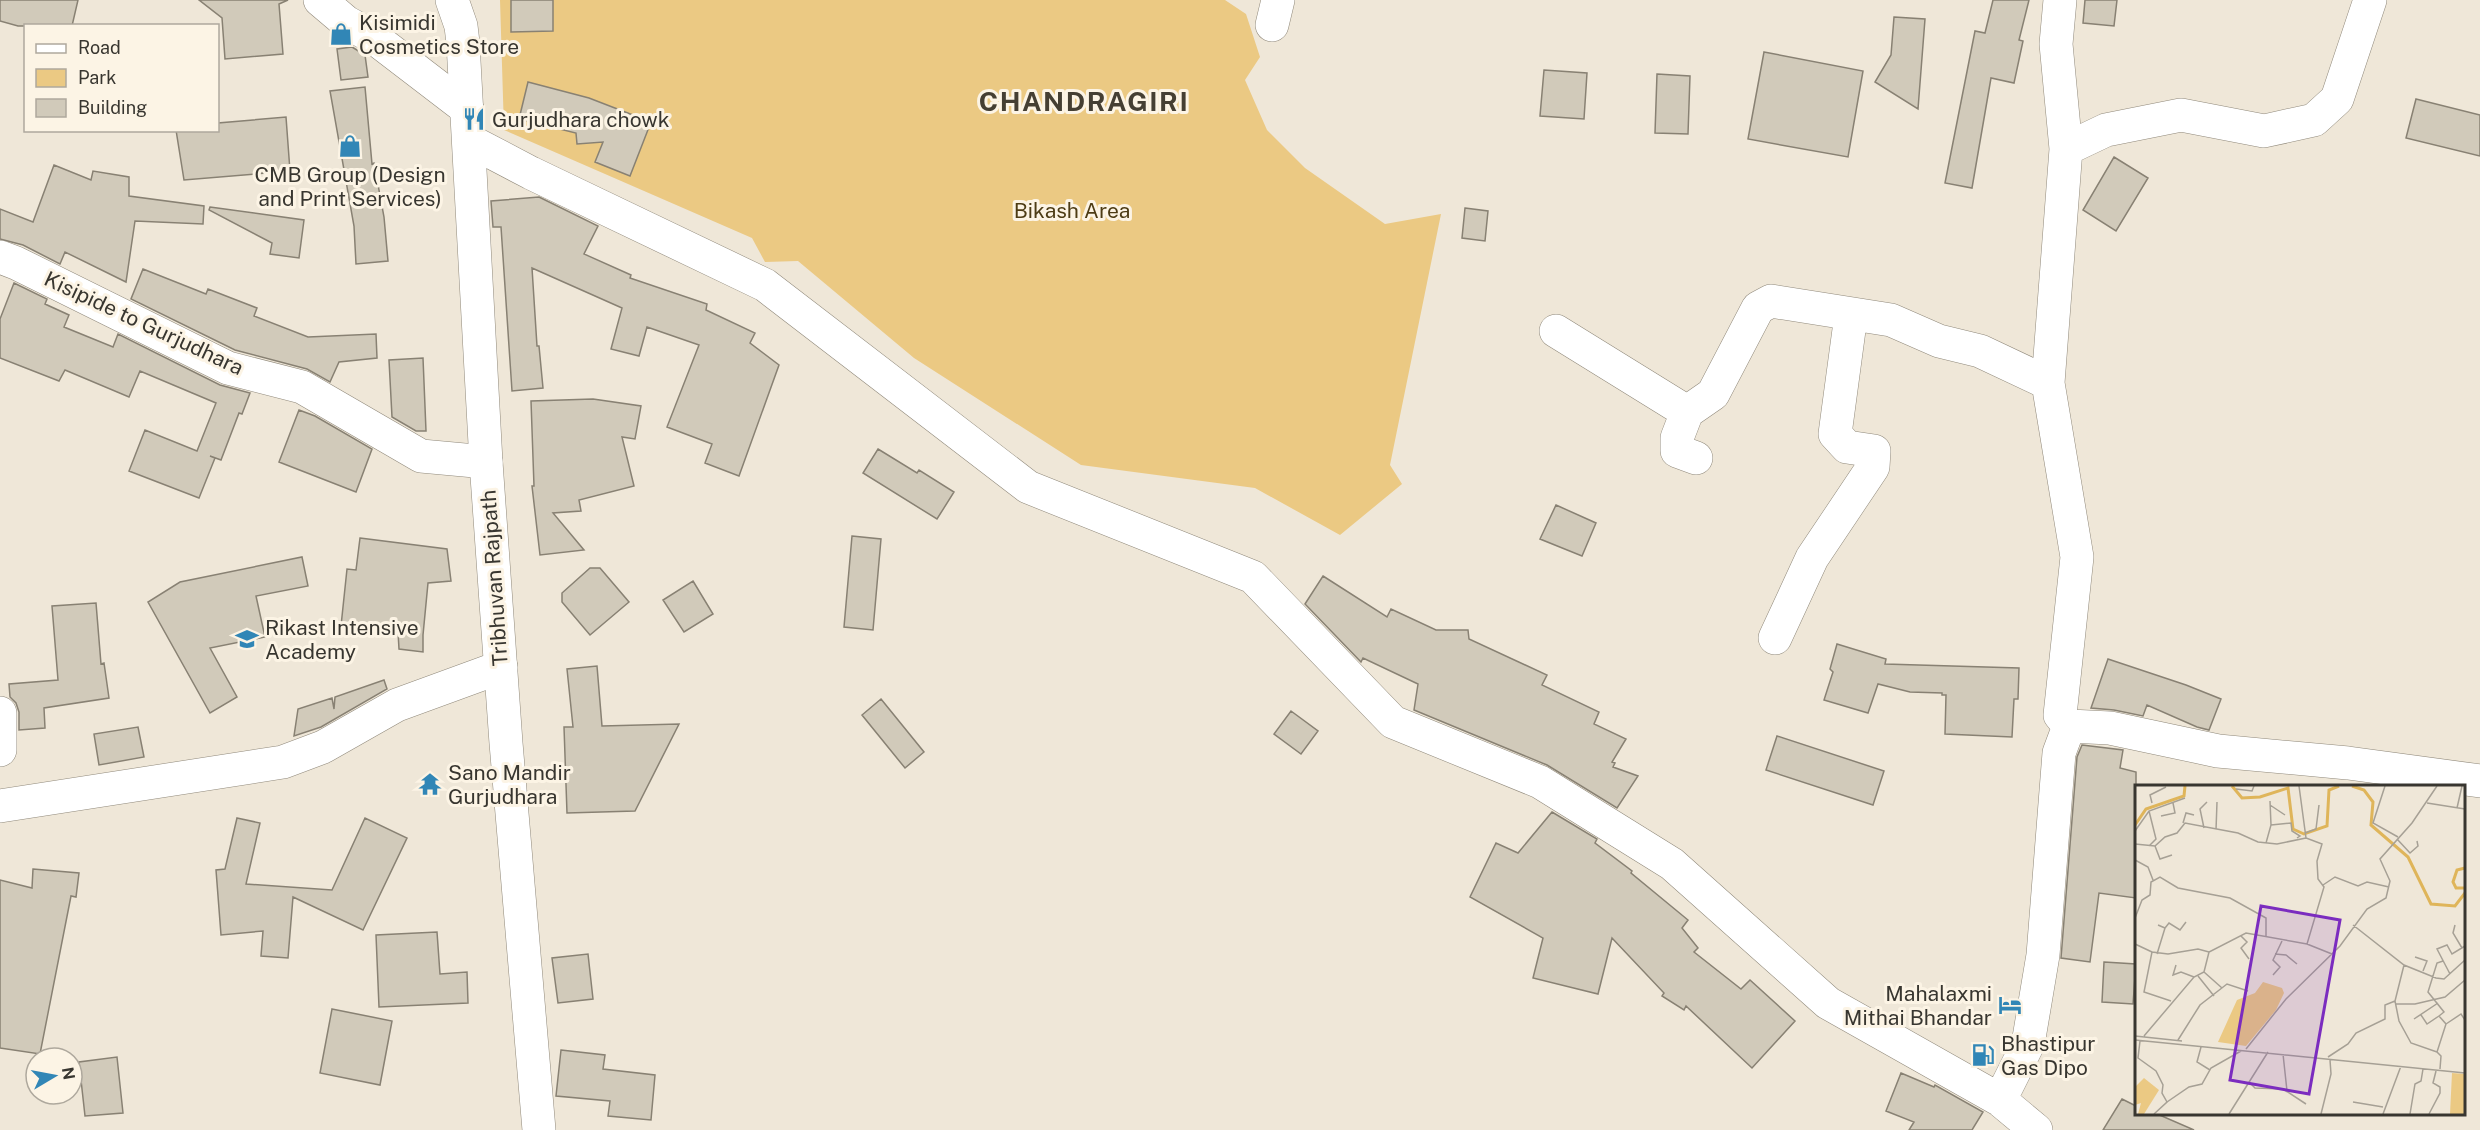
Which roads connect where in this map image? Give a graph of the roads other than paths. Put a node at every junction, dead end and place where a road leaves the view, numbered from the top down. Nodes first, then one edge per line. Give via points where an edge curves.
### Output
1 (320, 0) edge
2 (2061, 0) edge
3 (2370, 0) edge
4 (461, 9) edge
5 (467, 109) junction
6 (470, 141) junction
7 (2066, 149) junction
8 (6, 269) edge
9 (1851, 315) junction
10 (1556, 331) dead end
11 (2048, 382) junction
12 (1687, 412) junction
13 (1696, 458) dead end
14 (486, 462) junction
15 (1775, 638) dead end
16 (501, 667) junction
17 (0, 713) edge
18 (2069, 726) junction
19 (0, 750) edge
20 (2480, 781) edge
21 (0, 806) edge
22 (2000, 1100) junction
23 (539, 1130) edge
24 (2036, 1130) edge

1 - 5 main road
2 - 7 main road via 2056,44
3 - 7 main road via 2337,99 2314,120 2264,131 2181,116 2106,130
4 - 5 main road, Tribhuvan Rajpath
5 - 6 main road, Tribhuvan Rajpath
6 - 14 main road, Tribhuvan Rajpath
6 - 22 main road via 765,285 1029,487 1253,577 1393,722 1540,782 1672,864 1828,1003
7 - 11 main road
8 - 14 main road, Kisipide to Gurjudhara via 228,368 302,387 421,456
9 - 11 main road via 1891,320 1939,341 1980,351
9 - 12 main road via 1771,301 1758,308 1713,394
9 - 15 main road via 1835,434 1847,447 1874,451 1873,467 1812,558
10 - 12 main road
11 - 18 main road via 2077,557 2060,715
12 - 13 main road via 1677,438 1677,451
14 - 16 main road, Tribhuvan Rajpath
16 - 21 main road via 397,705 323,747 283,762
16 - 23 main road, Tribhuvan Rajpath
17 - 19 main road
18 - 20 main road via 2110,728 2218,751
18 - 22 main road via 2059,753 2043,955 2028,1044
22 - 24 main road

